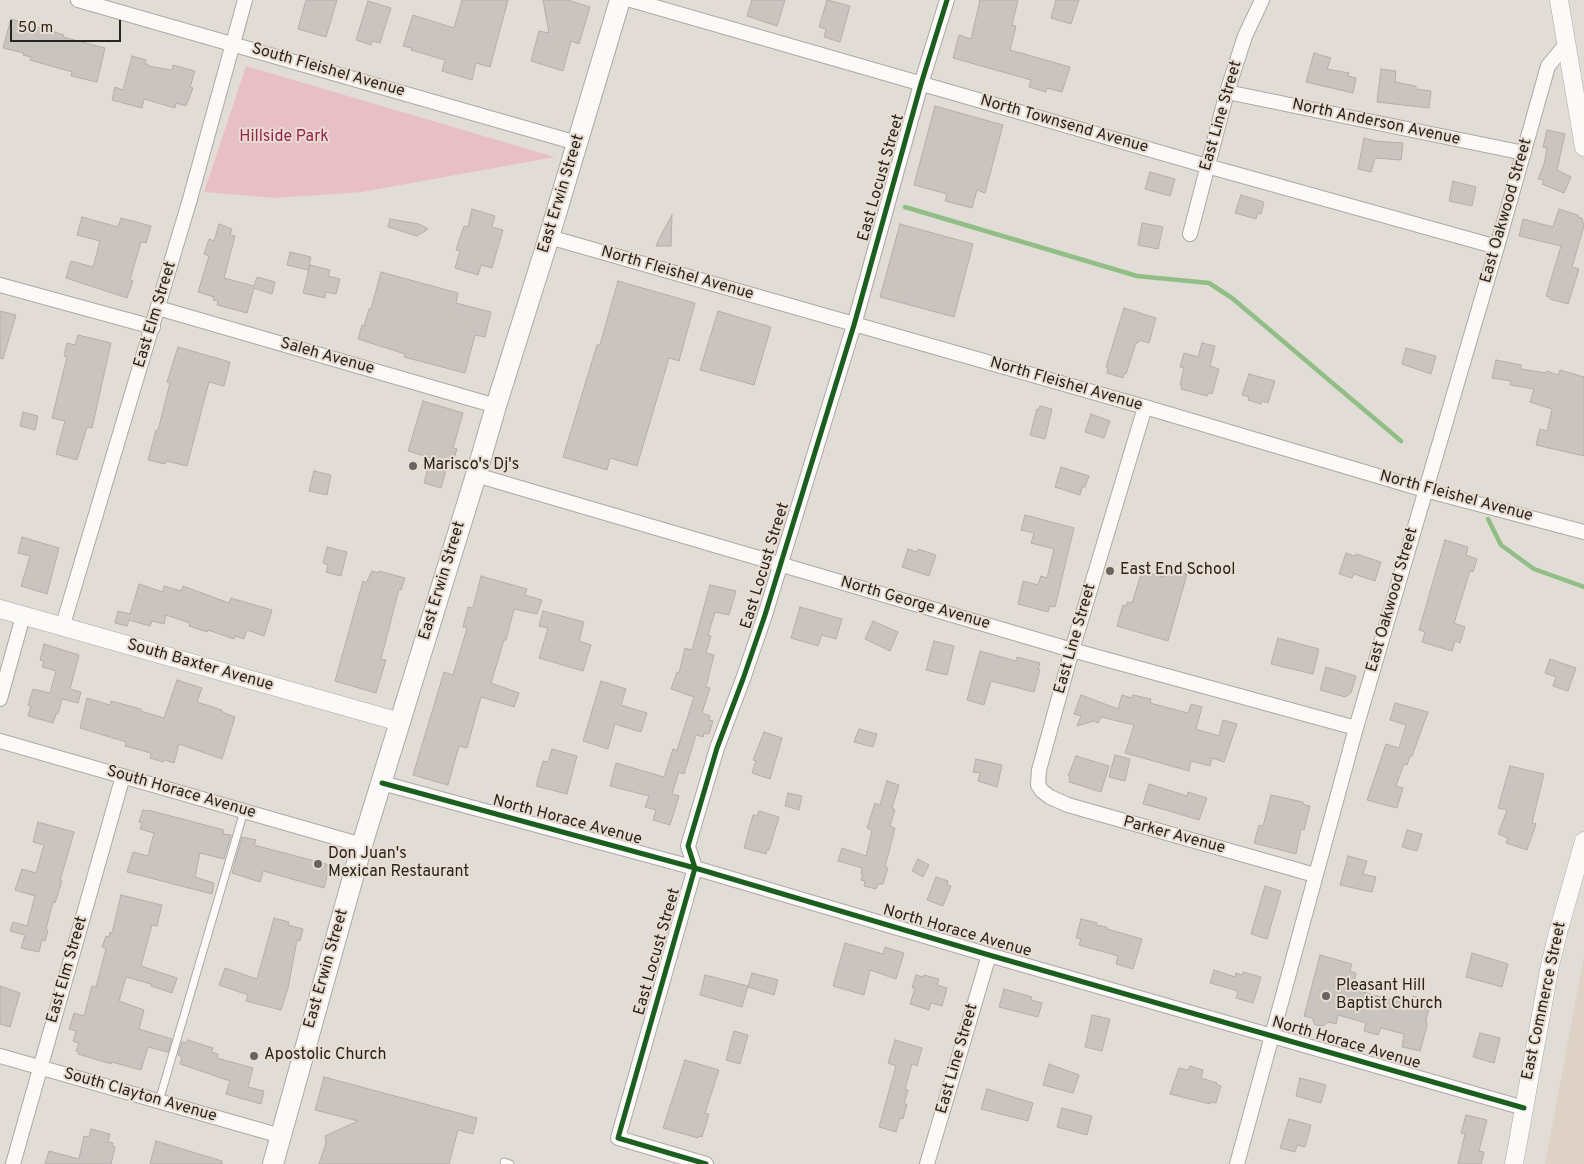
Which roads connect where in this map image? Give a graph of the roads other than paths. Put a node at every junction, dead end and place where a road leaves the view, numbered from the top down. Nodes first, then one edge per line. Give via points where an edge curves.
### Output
1 (78, 0) edge
2 (245, 0) edge
3 (620, 0) edge
4 (631, 0) edge
5 (947, 0) edge
6 (1262, 0) edge
7 (1559, 0) edge
8 (1567, 43) junction
9 (233, 44) junction
10 (921, 84) junction
11 (1227, 92) junction
12 (577, 144) junction
13 (1584, 147) edge
14 (1524, 154) junction
15 (1208, 166) junction
16 (1190, 234) dead end
17 (549, 237) junction
18 (1497, 247) junction
19 (0, 285) edge
20 (158, 308) junction
21 (854, 325) junction
22 (153, 326) junction
23 (496, 406) junction
24 (1145, 407) junction
25 (476, 475) junction
26 (1425, 490) junction
27 (1584, 532) edge
28 (780, 564) junction
29 (0, 609) edge
30 (23, 616) junction
31 (62, 628) junction
32 (1072, 650) junction
33 (0, 699) edge
34 (400, 722) junction
35 (1356, 728) junction
36 (0, 741) edge
37 (123, 776) junction
38 (382, 783) junction
39 (1038, 785) joint
40 (244, 811) junction
41 (1584, 840) edge
42 (362, 844) junction
43 (695, 868) junction
44 (1316, 875) junction
45 (989, 955) junction
46 (1272, 1035) junction
47 (0, 1056) edge
48 (40, 1067) junction
49 (159, 1101) junction
50 (1524, 1108) junction
51 (281, 1136) junction
52 (13, 1164) edge
53 (273, 1164) edge
54 (706, 1164) edge
55 (927, 1164) edge
56 (1237, 1164) edge
57 (1514, 1164) edge

1 - 9 street, South Fleishel Avenue
2 - 9 street, East Elm Street
3 - 12 main road, East Erwin Street
4 - 10 street, North Townsend Avenue
5 - 10 street, East Locust Street
6 - 11 street, East Line Street via 1245,36
7 - 8 street
8 - 13 street
8 - 14 street, East Oakwood Street via 1548,66
9 - 12 street, South Fleishel Avenue
9 - 20 street, East Elm Street
10 - 15 street, North Townsend Avenue
10 - 21 street, East Locust Street
11 - 14 street, North Anderson Avenue
11 - 15 street, East Line Street
12 - 17 main road, East Erwin Street
14 - 18 street, East Oakwood Street
15 - 16 street, East Line Street
15 - 18 street, North Townsend Avenue
17 - 21 street, North Fleishel Avenue
17 - 23 main road, East Erwin Street
18 - 26 street, East Oakwood Street
19 - 22 street
20 - 22 street, East Elm Street
20 - 23 street, Saleh Avenue
21 - 24 street, North Fleishel Avenue
21 - 28 street, East Locust Street
22 - 31 street, East Elm Street
23 - 25 main road, East Erwin Street
24 - 26 street, North Fleishel Avenue
24 - 32 street, East Line Street
25 - 28 street, North George Avenue
25 - 34 main road, East Erwin Street
26 - 27 street, North Fleishel Avenue
26 - 35 street, East Oakwood Street
28 - 32 street, North George Avenue
28 - 43 street, East Locust Street via 743,680 717,748 688,846
29 - 30 street, South Baxter Avenue
30 - 31 street, South Baxter Avenue
30 - 33 street
31 - 34 street, South Baxter Avenue
32 - 35 street, North George Avenue
32 - 39 street, East Line Street via 1039,770
34 - 38 main road, East Erwin Street
35 - 44 street, East Oakwood Street
36 - 37 street, South Horace Avenue
37 - 40 street, South Horace Avenue
37 - 48 street, East Elm Street
38 - 42 main road, East Erwin Street
38 - 43 street, North Horace Avenue
39 - 44 street, Parker Avenue via 1050,797 1068,805
40 - 42 street, South Horace Avenue
40 - 49 lane
41 - 50 street, East Commerce Street via 1558,929
42 - 51 main road, East Erwin Street
43 - 45 street, North Horace Avenue
43 - 54 street, East Locust Street via 618,1138
44 - 46 street, East Oakwood Street
45 - 46 street, North Horace Avenue
45 - 55 street, East Line Street
46 - 50 street, North Horace Avenue
46 - 56 street, East Oakwood Street
47 - 48 street, South Clayton Avenue
48 - 49 street, South Clayton Avenue
48 - 52 street, East Elm Street
49 - 51 street, South Clayton Avenue
50 - 57 street, East Commerce Street
51 - 53 main road, East Erwin Street

